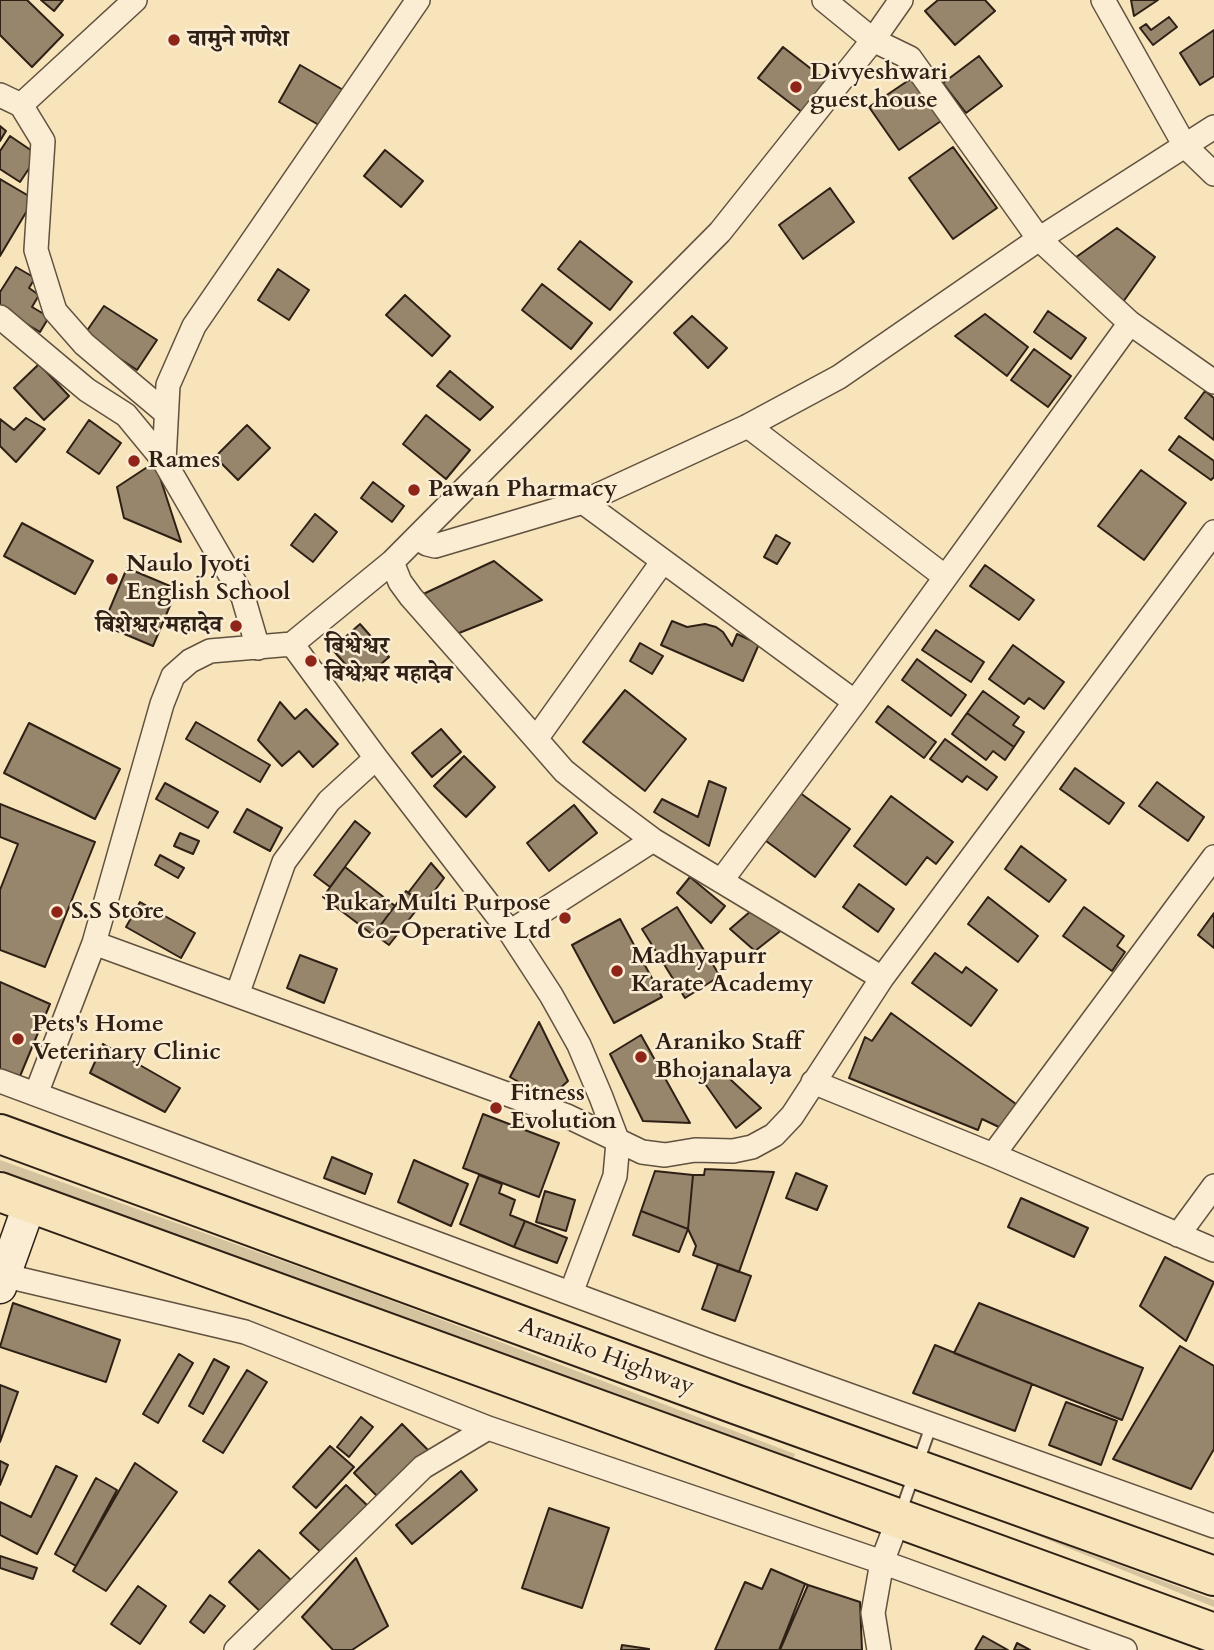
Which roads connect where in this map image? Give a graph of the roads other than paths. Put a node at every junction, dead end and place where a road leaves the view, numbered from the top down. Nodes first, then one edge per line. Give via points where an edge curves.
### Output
1 (135, 0) edge
2 (418, 0) edge
3 (824, 0) edge
4 (901, 0) edge
5 (1103, 0) edge
6 (873, 40) junction
7 (0, 96) edge
8 (21, 105) junction
9 (1214, 127) edge
10 (1185, 146) junction
11 (1214, 174) edge
12 (1039, 239) junction
13 (0, 317) edge
14 (1130, 323) junction
15 (1214, 382) edge
16 (166, 413) junction
17 (748, 426) junction
18 (164, 461) junction
19 (583, 502) junction
20 (1214, 532) edge
21 (417, 538) junction
22 (663, 561) junction
23 (392, 562) junction
24 (944, 576) junction
25 (292, 644) junction
26 (258, 648) junction
27 (855, 702) junction
28 (536, 739) junction
29 (376, 758) junction
30 (653, 840) junction
31 (1214, 857) edge
32 (720, 881) junction
33 (510, 932) junction
34 (94, 943) junction
35 (882, 978) junction
36 (237, 996) junction
37 (0, 1081) edge
38 (813, 1082) junction
39 (36, 1094) junction
40 (0, 1134) edge
41 (618, 1142) junction
42 (993, 1155) junction
43 (1214, 1186) edge
44 (15, 1197) edge
45 (1178, 1235) junction
46 (1214, 1250) edge
47 (2, 1278) edge
48 (571, 1293) junction
49 (931, 1426) junction
50 (488, 1428) junction
51 (917, 1468) junction
52 (898, 1520) junction
53 (1214, 1527) edge
54 (883, 1563) junction
55 (1214, 1576) edge
56 (1214, 1633) edge
57 (236, 1650) edge
58 (879, 1650) edge
59 (1125, 1650) edge

1 - 8 street
2 - 16 street via 194,326 168,385
3 - 6 street
4 - 6 street
5 - 10 street
6 - 12 street via 910,58
6 - 21 street via 720,233
7 - 8 street
8 - 16 street via 43,141 36,250 55,311 84,344
9 - 10 street
10 - 11 street
10 - 12 street
12 - 14 street
12 - 17 street via 839,377
13 - 18 street via 88,390 126,415
14 - 15 street
14 - 24 street
16 - 18 street
17 - 19 street
17 - 24 street
18 - 26 street via 243,597
19 - 21 street via 435,545
19 - 22 street
20 - 35 street
21 - 23 street
22 - 27 street
22 - 28 street
23 - 25 street
23 - 28 street via 411,597
24 - 27 street
25 - 26 street
25 - 29 street
26 - 34 street via 210,651 173,676
27 - 32 street
28 - 30 street via 564,771
29 - 33 street
29 - 36 street via 329,800 284,862
30 - 32 street
30 - 33 street
31 - 42 street
32 - 35 street
33 - 41 street via 579,1045
34 - 36 street
34 - 39 street
35 - 38 street
36 - 41 street via 566,1116
37 - 39 street
38 - 41 street via 792,1116 774,1135 752,1147 666,1155
38 - 42 street
39 - 48 street
40 - 51 highway, Araniko Highway
41 - 48 street via 615,1176
42 - 45 street
43 - 45 street
44 - 47 street
44 - 52 highway
45 - 46 street
47 - 50 street via 245,1332
48 - 49 street
49 - 51 lane
49 - 53 street
50 - 54 street
50 - 57 street via 423,1467
51 - 52 lane
51 - 55 highway, Araniko Highway
52 - 54 street
52 - 56 highway
54 - 58 street via 873,1613
54 - 59 street

